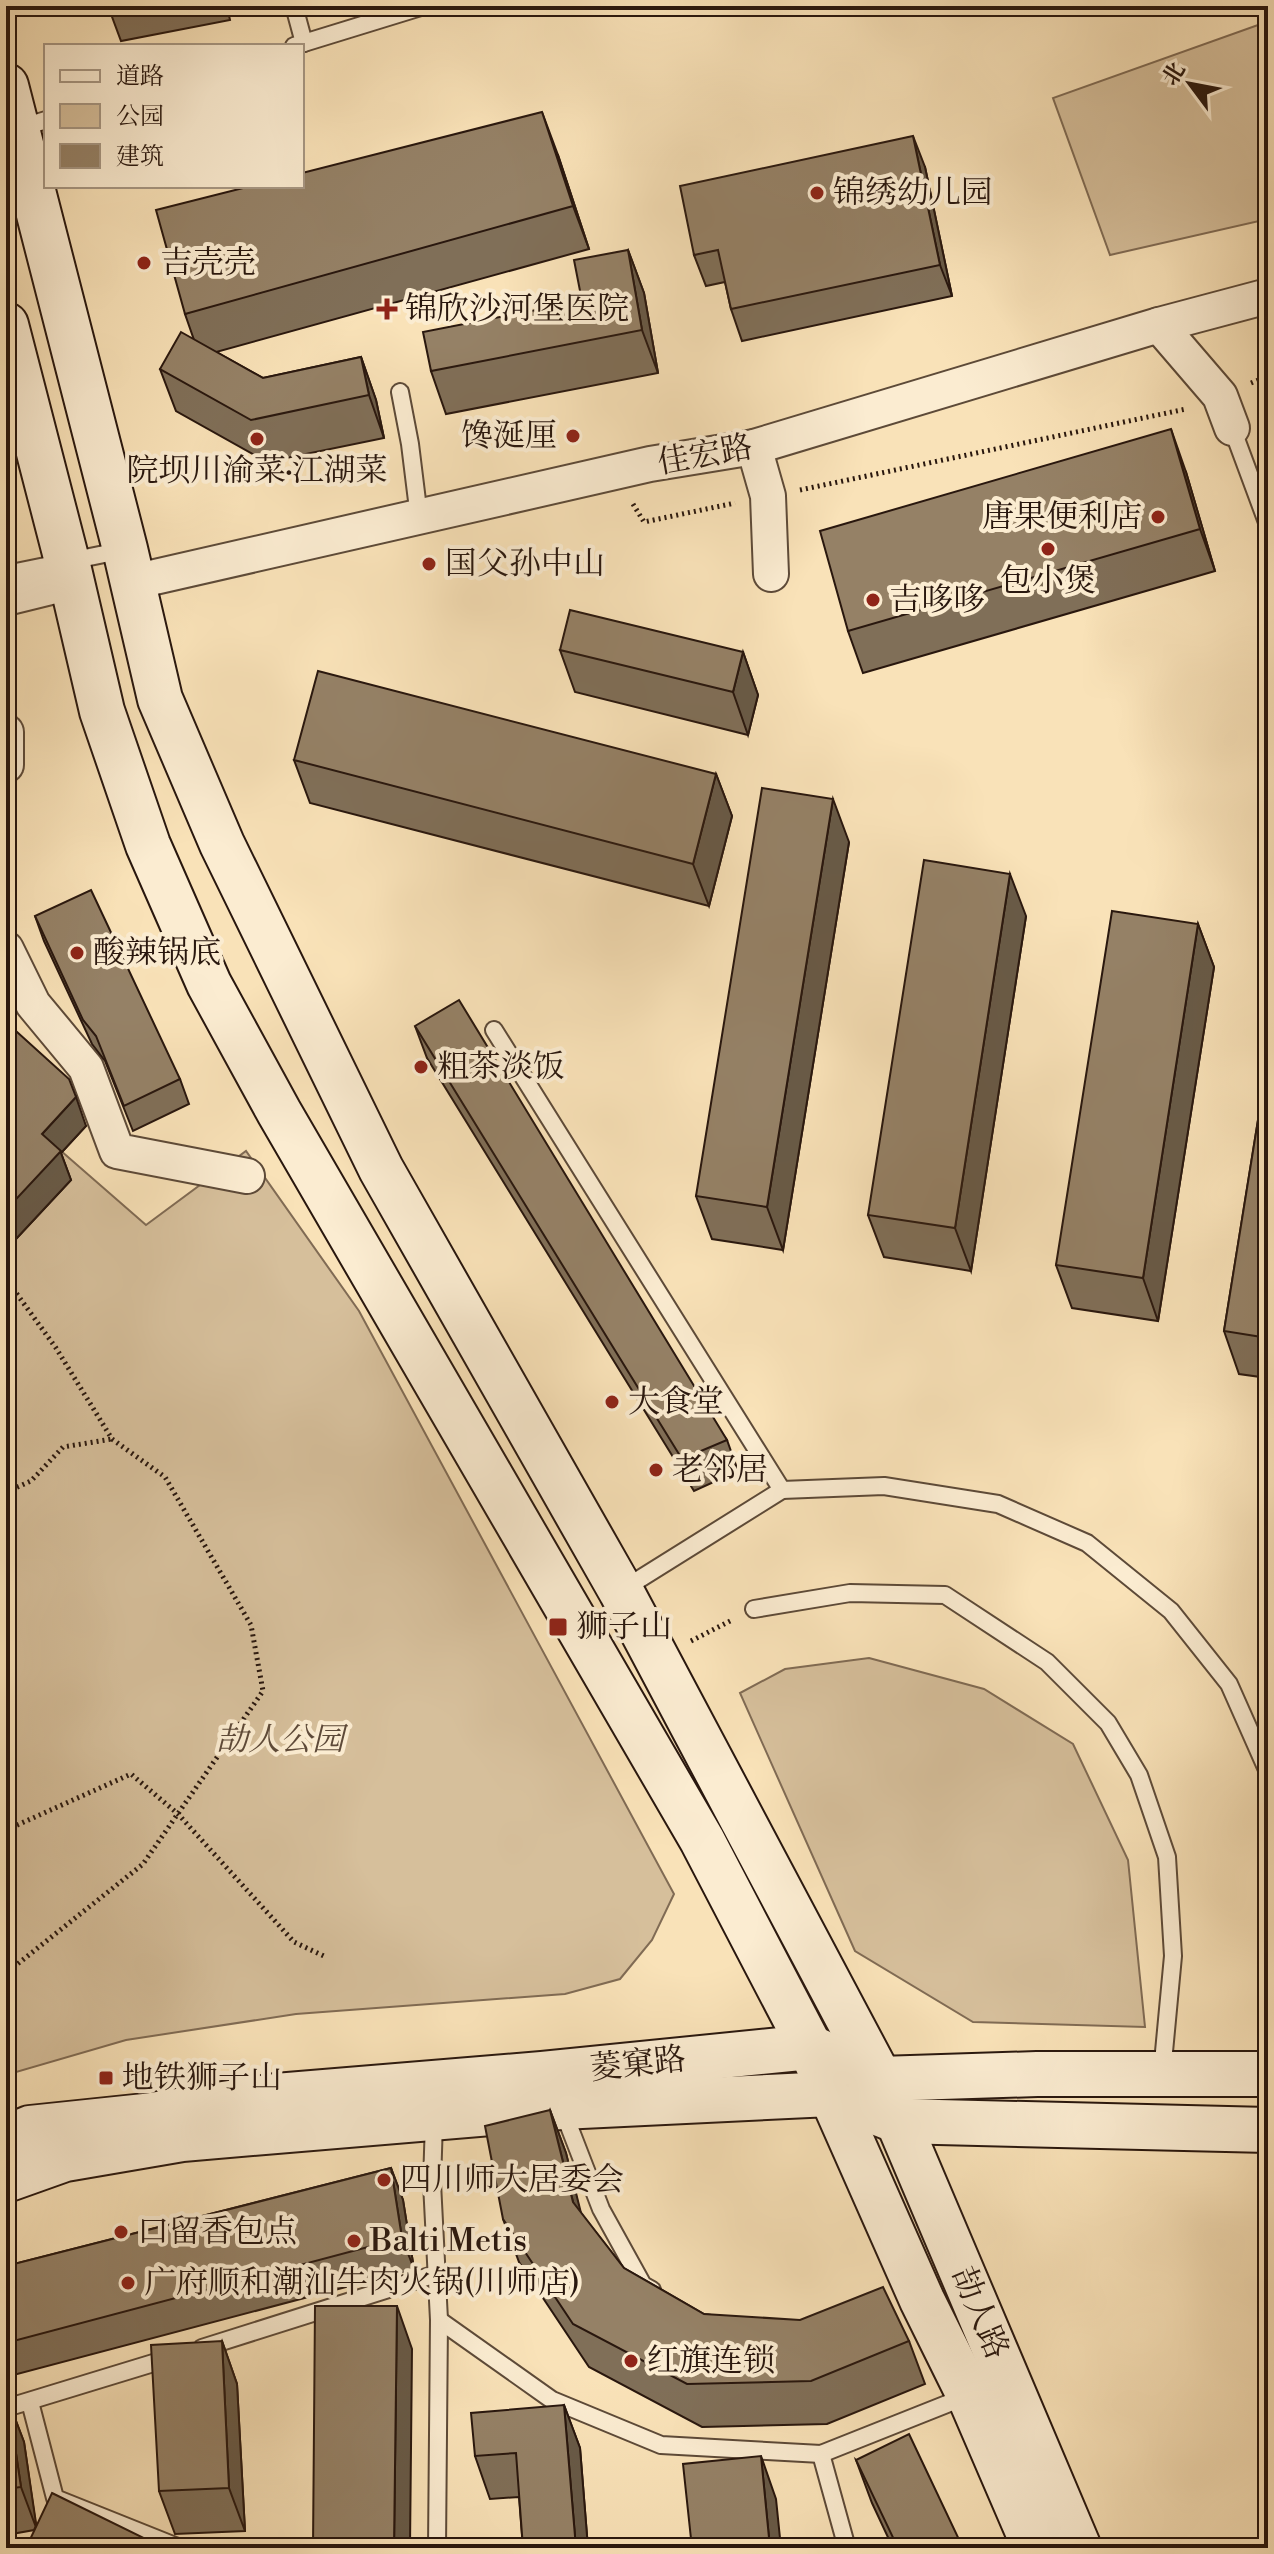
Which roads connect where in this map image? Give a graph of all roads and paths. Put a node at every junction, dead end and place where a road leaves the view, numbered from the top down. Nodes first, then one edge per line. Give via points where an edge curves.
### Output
1 (294, 6) edge
2 (424, 6) edge
3 (299, 44) edge
4 (6, 86) edge
5 (32, 125) edge
6 (44, 180) edge
7 (46, 188) edge
8 (1268, 296) edge
9 (6, 325) edge
10 (1159, 325) junction
11 (1268, 376) edge
12 (400, 392) dead end
13 (1220, 396) junction
14 (1232, 428) joint
15 (754, 447) junction
16 (614, 473) junction
17 (768, 496) junction
18 (419, 517) junction
19 (1268, 525) edge
20 (129, 566) junction
21 (69, 571) junction
22 (6, 574) edge
23 (771, 574) dead end
24 (6, 598) edge
25 (6, 732) edge
26 (6, 765) edge
27 (6, 949) edge
28 (19, 1000) edge
29 (494, 1030) dead end
30 (247, 1176) dead end
31 (6, 1279) edge
32 (112, 1439) junction
33 (782, 1490) junction
34 (6, 1492) edge
35 (621, 1591) junction
36 (754, 1609) joint
37 (657, 1658) junction
38 (1268, 1772) edge
39 (178, 1814) junction
40 (6, 1830) edge
41 (326, 1957) dead end
42 (6, 1970) edge
43 (810, 2047) junction
44 (1162, 2074) junction
45 (1268, 2074) edge
46 (880, 2079) junction
47 (830, 2094) junction
48 (561, 2107) junction
49 (434, 2119) junction
50 (898, 2121) junction
51 (1268, 2130) edge
52 (6, 2138) edge
53 (6, 2180) edge
54 (436, 2274) junction
55 (667, 2298) edge
56 (439, 2320) junction
57 (969, 2395) junction
58 (30, 2402) junction
59 (6, 2408) edge
60 (821, 2454) junction
61 (180, 2548) edge
62 (437, 2548) edge
63 (847, 2548) edge
64 (1035, 2548) edge
65 (1079, 2548) edge

1 - 3 lane
2 - 3 lane
4 - 5 street, 劼人路
5 - 6 street, 劼人路
7 - 20 street, 劼人路
8 - 10 street, 佳宏路
9 - 21 street
10 - 13 street
10 - 15 street, 佳宏路
11 - 13 path
12 - 18 lane
13 - 14 street
13 - 17 path via 1189,408
14 - 19 lane
15 - 16 street, 佳宏路
15 - 17 street
16 - 17 path via 644,522
16 - 18 street, 佳宏路
17 - 23 street
18 - 20 street, 佳宏路
20 - 21 lane
20 - 35 street, 劼人路 via 160,699 222,844 381,1169
21 - 22 lane
21 - 24 street
21 - 43 street via 102,711 143,830 209,984 702,1840
25 - 26 street
27 - 28 street
28 - 30 street via 86,1068 117,1151
29 - 33 lane
31 - 32 path
32 - 34 path via 63,1447 31,1481
32 - 39 path via 165,1477 251,1625 263,1691
33 - 35 lane
33 - 38 lane via 884,1486 998,1504 1087,1543 1171,1611 1229,1684
35 - 37 street, 劼人路
36 - 37 path
36 - 44 lane via 850,1593 945,1595 1047,1662 1108,1723 1139,1775 1167,1857 1173,1956
37 - 46 street, 劼人路
39 - 40 path via 131,1774
39 - 41 path via 294,1942
39 - 42 path via 143,1864
43 - 46 street
43 - 47 street
43 - 52 street, 菱窠路 via 276,2096 30,2128
44 - 45 street
44 - 46 street
46 - 50 street, 劼人路
47 - 48 street, 菱窠路
47 - 50 street, 菱窠路
47 - 57 street via 914,2302
48 - 49 street, 菱窠路
48 - 55 lane via 601,2209 643,2285
49 - 53 street, 菱窠路 via 182,2139 65,2159
49 - 54 lane
50 - 51 street, 菱窠路
50 - 65 street, 劼人路
54 - 56 lane
54 - 58 lane
56 - 60 lane via 552,2400 661,2445
56 - 62 lane
57 - 60 lane
57 - 64 street
58 - 59 lane
58 - 61 lane via 55,2498
60 - 63 lane

